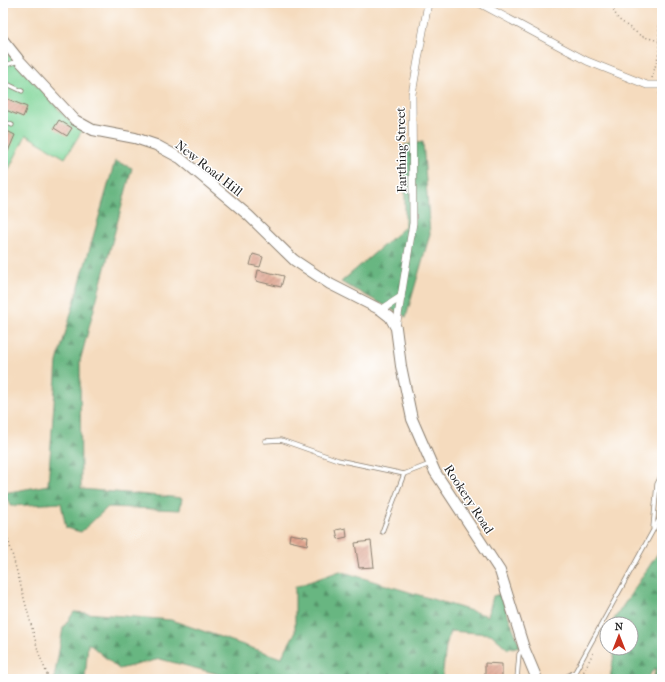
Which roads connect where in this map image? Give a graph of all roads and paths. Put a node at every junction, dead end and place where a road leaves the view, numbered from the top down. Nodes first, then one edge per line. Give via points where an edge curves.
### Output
1 (428, 3) edge
2 (479, 3) edge
3 (610, 3) edge
4 (662, 11) edge
5 (3, 40) edge
6 (659, 41) junction
7 (19, 60) junction
8 (3, 66) edge
9 (3, 82) edge
10 (662, 84) edge
11 (647, 85) junction
12 (22, 91) dead end
13 (3, 121) edge
14 (12, 125) dead end
15 (401, 297) junction
16 (381, 310) junction
17 (396, 328) junction
18 (265, 441) dead end
19 (431, 464) junction
20 (404, 474) junction
21 (662, 474) edge
22 (662, 514) edge
23 (3, 520) edge
24 (652, 529) junction
25 (382, 532) dead end
26 (524, 648) junction
27 (49, 679) edge
28 (517, 679) edge
29 (538, 679) edge
30 (562, 679) edge

1 - 15 street, Farthing Street via 412,94 413,223
2 - 11 street via 587,61
3 - 6 path via 618,19 641,36
4 - 6 path
5 - 7 street, New Road Hill
6 - 11 path via 659,53 653,76
7 - 8 lane
7 - 16 street, New Road Hill via 75,120 93,130 135,138 180,158 248,215 294,260 330,284
9 - 12 lane
10 - 11 street
13 - 14 lane
15 - 16 street
15 - 17 street, Farthing Street
16 - 17 street, New Road Hill via 390,317
17 - 19 street, Rookery Road via 412,419
18 - 20 lane via 281,440 338,460
19 - 20 lane
19 - 26 street, Rookery Road via 500,571
20 - 25 lane
21 - 24 lane via 657,484
22 - 24 lane
23 - 27 path via 39,654
24 - 30 lane via 576,672
26 - 28 lane via 519,654
26 - 29 street, Rookery Road

